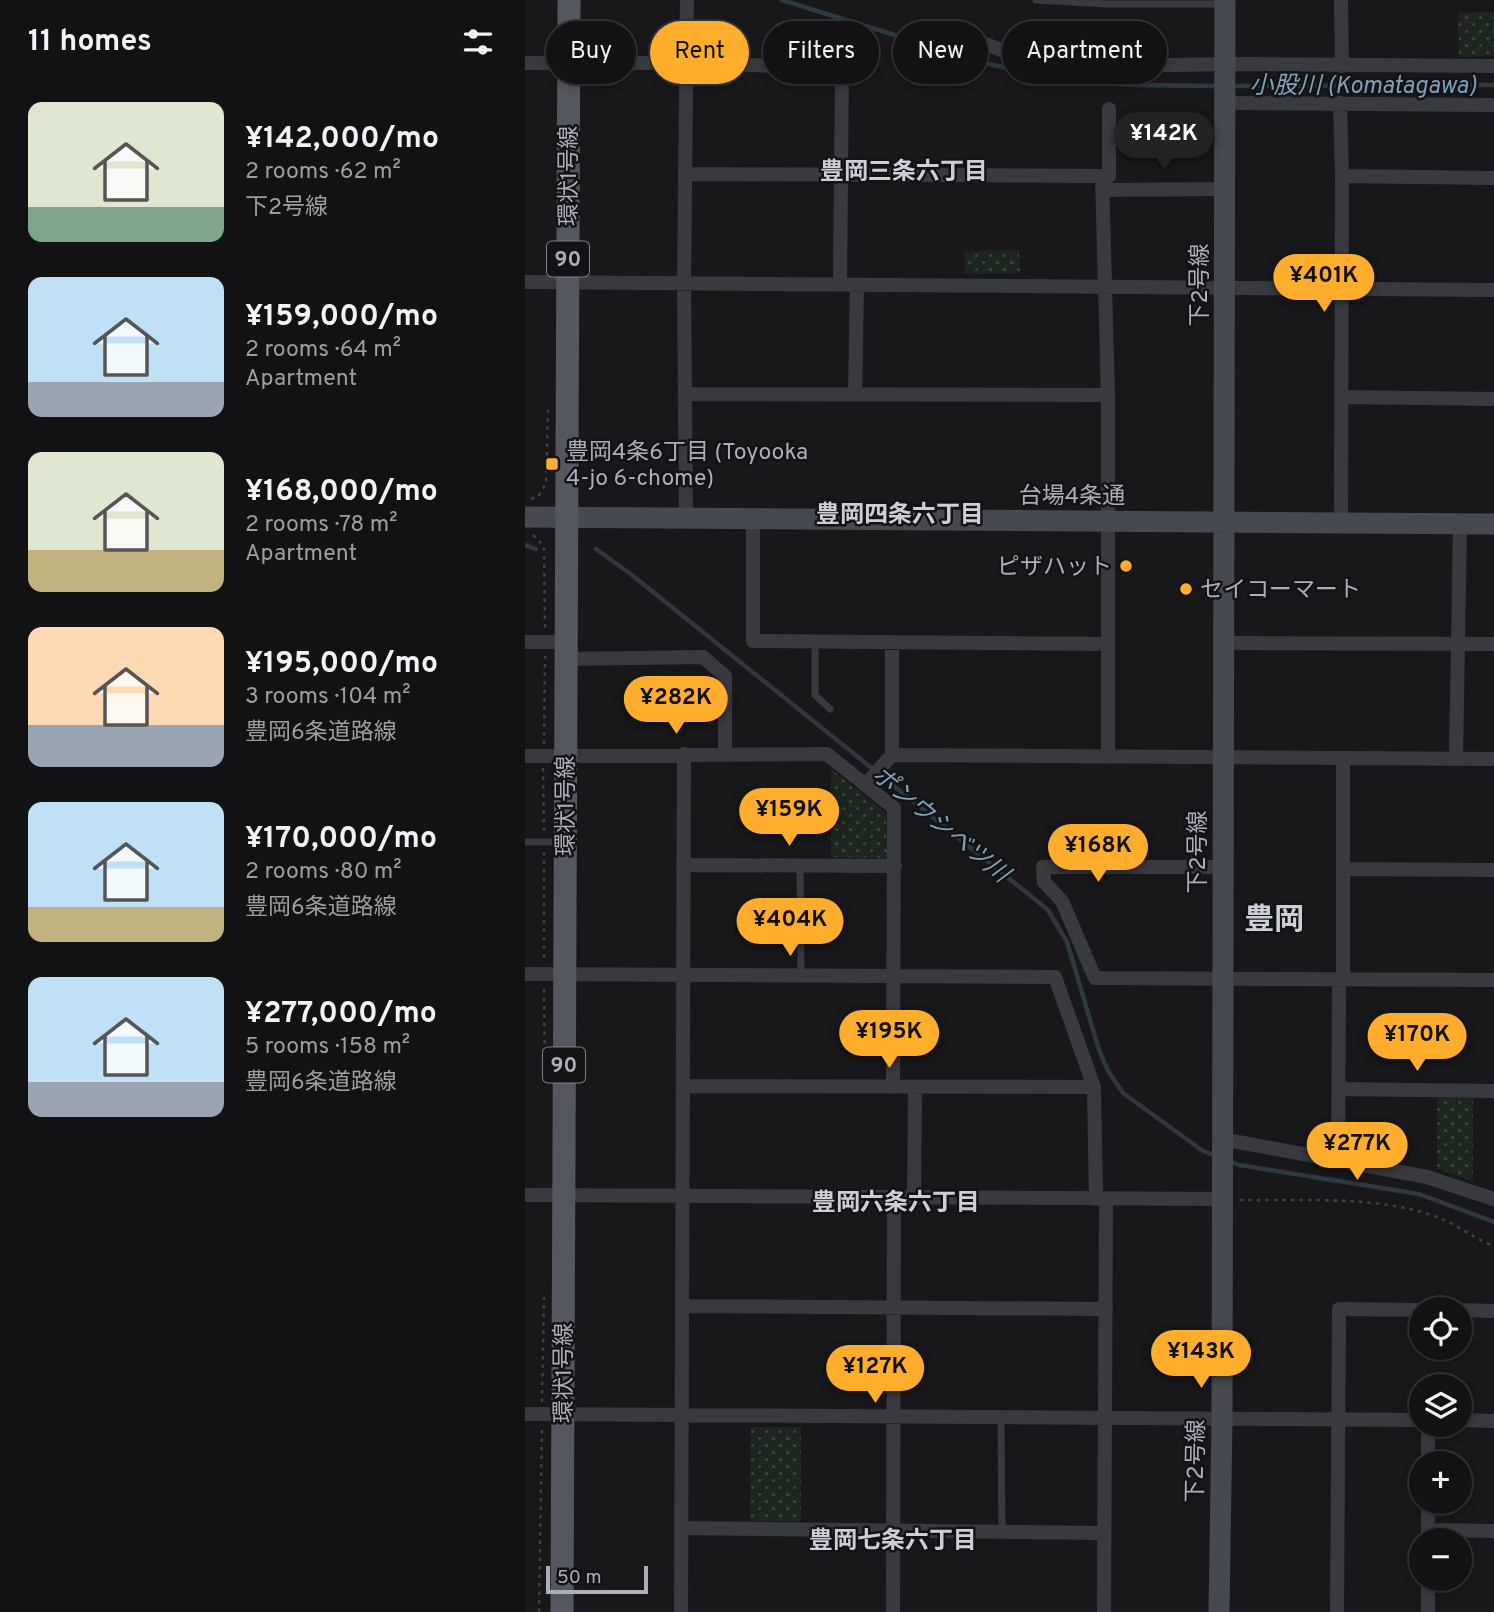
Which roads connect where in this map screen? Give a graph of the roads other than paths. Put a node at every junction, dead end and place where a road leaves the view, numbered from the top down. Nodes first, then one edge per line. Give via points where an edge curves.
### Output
1 (569, 0) edge
2 (687, 0) edge
3 (1036, 0) edge
4 (1341, 0) edge
5 (1225, 2) edge
6 (569, 21) edge
7 (687, 21) edge
8 (988, 45) edge
9 (525, 63) edge
10 (546, 63) edge
11 (749, 65) edge
12 (1342, 66) junction
13 (1494, 66) edge
14 (569, 84) edge
15 (686, 84) edge
16 (1225, 84) junction
17 (1340, 103) junction
18 (1494, 105) edge
19 (1109, 109) dead end
20 (685, 174) junction
21 (839, 174) junction
22 (1342, 176) junction
23 (1494, 178) edge
24 (1102, 183) junction
25 (1225, 189) junction
26 (525, 282) edge
27 (568, 283) junction
28 (840, 284) junction
29 (684, 285) junction
30 (856, 285) junction
31 (1106, 286) junction
32 (1225, 286) junction
33 (1342, 288) junction
34 (1494, 289) edge
35 (685, 394) junction
36 (855, 395) junction
37 (1108, 395) junction
38 (1341, 397) junction
39 (1494, 399) edge
40 (525, 516) edge
41 (566, 517) junction
42 (753, 518) junction
43 (686, 519) junction
44 (1108, 522) junction
45 (1225, 522) junction
46 (1341, 524) junction
47 (1460, 524) junction
48 (1494, 524) edge
49 (525, 642) edge
50 (815, 642) junction
51 (892, 643) junction
52 (1224, 643) junction
53 (1108, 644) junction
54 (1457, 644) junction
55 (1494, 644) edge
56 (559, 648) junction
57 (830, 709) dead end
58 (725, 753) junction
59 (684, 754) junction
60 (554, 755) junction
61 (525, 756) edge
62 (1108, 757) junction
63 (1343, 758) junction
64 (888, 759) junction
65 (1224, 759) junction
66 (1456, 759) junction
67 (1494, 759) edge
68 (868, 781) junction
69 (525, 842) edge
70 (554, 842) junction
71 (683, 865) junction
72 (800, 865) junction
73 (895, 866) junction
74 (1223, 867) junction
75 (1343, 869) junction
76 (1494, 870) edge
77 (525, 974) edge
78 (554, 974) junction
79 (683, 975) junction
80 (801, 975) junction
81 (895, 976) junction
82 (1223, 978) junction
83 (1341, 979) junction
84 (1494, 980) edge
85 (683, 1086) junction
86 (893, 1087) junction
87 (1094, 1087) junction
88 (915, 1088) junction
89 (1339, 1089) junction
90 (1494, 1091) edge
91 (1222, 1152) junction
92 (1338, 1161) junction
93 (525, 1195) edge
94 (564, 1195) junction
95 (682, 1196) junction
96 (894, 1198) junction
97 (914, 1198) junction
98 (1101, 1199) junction
99 (1221, 1199) junction
100 (1494, 1199) edge
101 (682, 1306) junction
102 (893, 1307) junction
103 (1105, 1309) junction
104 (1409, 1310) edge
105 (1472, 1310) edge
106 (1494, 1311) edge
107 (525, 1414) edge
108 (552, 1415) junction
109 (681, 1416) junction
110 (893, 1417) junction
111 (1000, 1418) junction
112 (1105, 1419) junction
113 (1222, 1419) junction
114 (1338, 1420) junction
115 (1409, 1420) edge
116 (1472, 1420) edge
117 (1494, 1421) edge
118 (681, 1528) junction
119 (893, 1530) junction
120 (1494, 1531) edge
121 (1002, 1532) junction
122 (1472, 1532) edge
123 (1104, 1533) junction
124 (1428, 1591) edge
125 (562, 1612) edge
126 (681, 1612) edge
127 (893, 1612) edge
128 (1104, 1612) edge
129 (1219, 1612) edge
130 (1337, 1612) edge
131 (1428, 1612) edge

1 - 6 main road, 環状1号線 / 90
2 - 7 street
3 - 5 lane
4 - 12 street
5 - 16 street, 下2号線
8 - 16 street via 1071,67
9 - 10 street
11 - 21 street via 842,68
12 - 13 street
12 - 16 street
14 - 27 main road, 環状1号線 / 90
15 - 20 street
16 - 17 street
16 - 25 street, 下2号線
17 - 18 street
17 - 22 street
19 - 24 street via 1109,176
20 - 21 street
20 - 29 street
21 - 24 street
21 - 28 street
22 - 23 street
22 - 33 street
24 - 25 street
24 - 31 street
25 - 32 street, 下2号線
26 - 27 street
27 - 29 street
27 - 41 main road, 環状1号線 / 90
28 - 29 street
28 - 30 street
29 - 35 street
30 - 31 street
30 - 36 street
31 - 32 street
31 - 37 street
32 - 33 street
32 - 45 street, 下2号線
33 - 34 street
33 - 38 street
35 - 36 street
35 - 43 street
36 - 37 street
37 - 44 street
38 - 39 street
38 - 46 street
40 - 41 street, 台場4条通
41 - 43 street, 台場4条通
41 - 56 main road, 環状1号線 / 90
42 - 43 street, 台場4条通
42 - 44 street, 台場4条通
42 - 50 street via 753,641
44 - 45 street, 台場4条通
44 - 53 street
45 - 46 street, 台場4条通
45 - 52 street, 下2号線
46 - 47 street, 台場4条通
47 - 48 street, 台場4条通
47 - 54 street
49 - 56 street
50 - 51 street
50 - 57 lane via 815,695
51 - 53 street
51 - 64 street
52 - 54 street
52 - 65 street, 下2号線
53 - 62 street
54 - 55 street
54 - 66 street
56 - 58 street via 702,657 725,676
56 - 60 main road, 環状1号線 / 90
58 - 59 street
58 - 68 street via 827,754
59 - 60 street
59 - 71 street
60 - 61 street
60 - 70 main road, 環状1号線 / 90
62 - 64 street
62 - 65 street
63 - 65 street
63 - 66 street
63 - 75 street
64 - 68 street
65 - 74 street, 下2号線
66 - 67 street
68 - 73 street via 894,808
69 - 70 lane
70 - 78 main road, 環状1号線 / 90
71 - 72 street
71 - 79 street
72 - 73 street
72 - 80 lane
73 - 81 street
74 - 82 street, 下2号線
74 - 82 street via 1043,867 1044,882 1062,901 1095,978
75 - 76 street
75 - 83 street
77 - 78 street
78 - 79 street
78 - 94 main road, 環状1号線 / 90
79 - 80 street
79 - 85 street
80 - 81 street
81 - 86 street
81 - 87 street via 1055,977
82 - 83 street
82 - 91 street, 下2号線
83 - 84 street
83 - 89 street
85 - 86 street
85 - 95 street
86 - 88 street
87 - 88 street
87 - 98 street
88 - 97 street
89 - 90 street
89 - 92 street
91 - 92 street
91 - 99 street, 下2号線
92 - 100 street via 1427,1177
93 - 94 street
94 - 95 street
94 - 108 main road, 環状1号線 / 90
95 - 96 street
95 - 101 street
96 - 97 street
96 - 102 street
97 - 98 street
98 - 99 street
98 - 103 street
99 - 113 street, 下2号線
101 - 102 street
101 - 109 street
102 - 103 street
102 - 110 street
103 - 112 street
104 - 114 street via 1339,1309
105 - 106 street
107 - 108 street
108 - 109 street
108 - 125 main road, 環状1号線 / 90
109 - 110 street
109 - 118 street
110 - 111 street
110 - 119 street
111 - 112 street
111 - 121 lane
112 - 113 street
112 - 123 street
113 - 114 street
113 - 129 street, 下2号線
114 - 115 street
114 - 130 street
116 - 117 street
118 - 119 street
118 - 126 street
119 - 121 street
119 - 127 street
120 - 122 street
121 - 123 street
123 - 128 street
124 - 131 street

